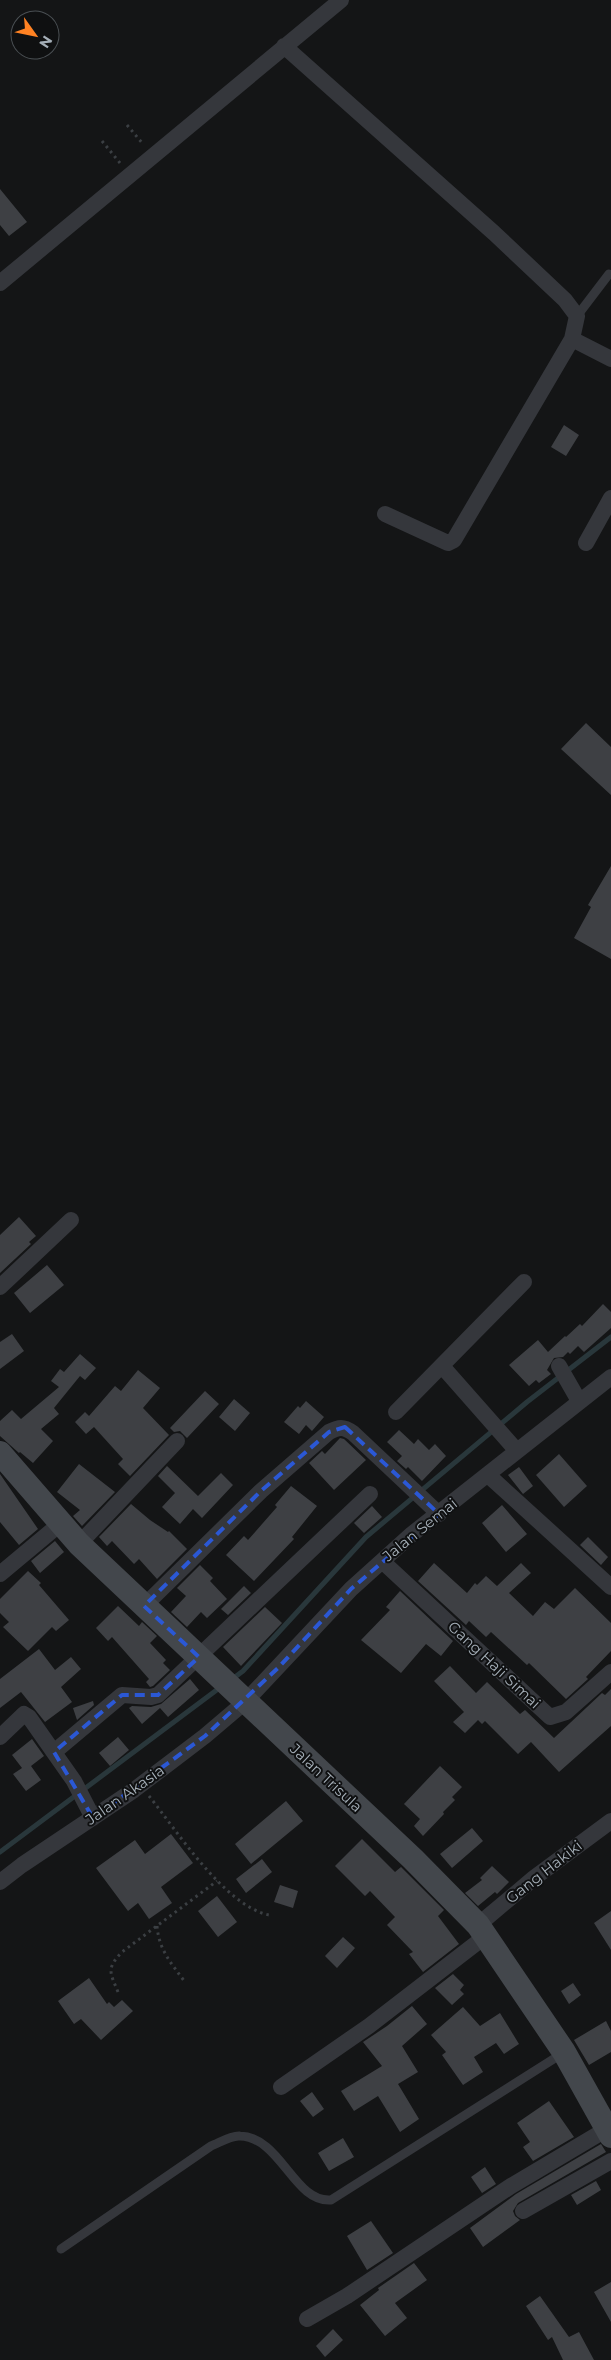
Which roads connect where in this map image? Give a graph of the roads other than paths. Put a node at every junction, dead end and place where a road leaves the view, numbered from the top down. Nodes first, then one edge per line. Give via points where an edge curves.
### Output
1 (340, 0) edge
2 (284, 46) junction
3 (609, 274) dead end
4 (0, 283) edge
5 (577, 316) junction
6 (572, 339) junction
7 (611, 359) edge
8 (611, 498) edge
9 (386, 514) dead end
10 (586, 543) dead end
11 (71, 1220) dead end
12 (524, 1282) dead end
13 (0, 1287) edge
14 (442, 1366) junction
15 (611, 1377) edge
16 (396, 1412) dead end
17 (177, 1441) dead end
18 (517, 1451) junction
19 (0, 1453) edge
20 (488, 1475) junction
21 (370, 1494) dead end
22 (434, 1509) junction
23 (61, 1523) junction
24 (79, 1544) junction
25 (382, 1561) junction
26 (0, 1574) edge
27 (611, 1588) edge
28 (144, 1606) junction
29 (199, 1657) junction
30 (611, 1672) edge
31 (243, 1699) junction
32 (0, 1737) edge
33 (54, 1752) junction
34 (92, 1817) junction
35 (611, 1821) edge
36 (0, 1882) edge
37 (482, 1930) junction
38 (564, 2052) junction
39 (281, 2086) dead end
40 (609, 2132) edge
41 (611, 2161) edge
42 (523, 2211) dead end
43 (61, 2249) dead end
44 (307, 2319) dead end

1 - 2 street
2 - 4 street
2 - 5 street via 494,233 565,300
3 - 5 lane
5 - 6 street
6 - 7 street
6 - 9 street via 454,540 448,543
8 - 10 street
11 - 13 street
12 - 14 street
14 - 16 street
14 - 18 street
15 - 18 street, Jalan Semai via 569,1385
17 - 24 street
18 - 20 street, Jalan Semai
19 - 23 street, Jalan Trisula
20 - 22 street, Jalan Semai
20 - 27 street
21 - 29 street
22 - 25 street, Jalan Semai
22 - 28 street via 353,1433 345,1427 338,1427 261,1490
23 - 24 street, Jalan Trisula
23 - 26 street
24 - 28 street, Jalan Trisula
25 - 30 street, Gang Haji Simai via 550,1717 566,1712
25 - 31 street, Jalan Semai
28 - 29 street, Jalan Trisula
29 - 31 street, Jalan Trisula
29 - 33 street via 158,1695 122,1695
31 - 34 street, Jalan Akasia via 141,1786
31 - 37 street, Jalan Trisula via 413,1859
32 - 33 street via 24,1714 33,1720
33 - 34 street
34 - 36 street, Jalan Akasia
35 - 37 street, Gang Hakiki via 534,1878
37 - 38 street, Jalan Trisula
37 - 39 street, Gang Hakiki via 369,2026
38 - 40 street, Jalan Trisula
38 - 43 lane via 331,2200 323,2201 309,2192 269,2147 254,2138 238,2135 211,2146
40 - 44 street via 511,2186
41 - 42 street

